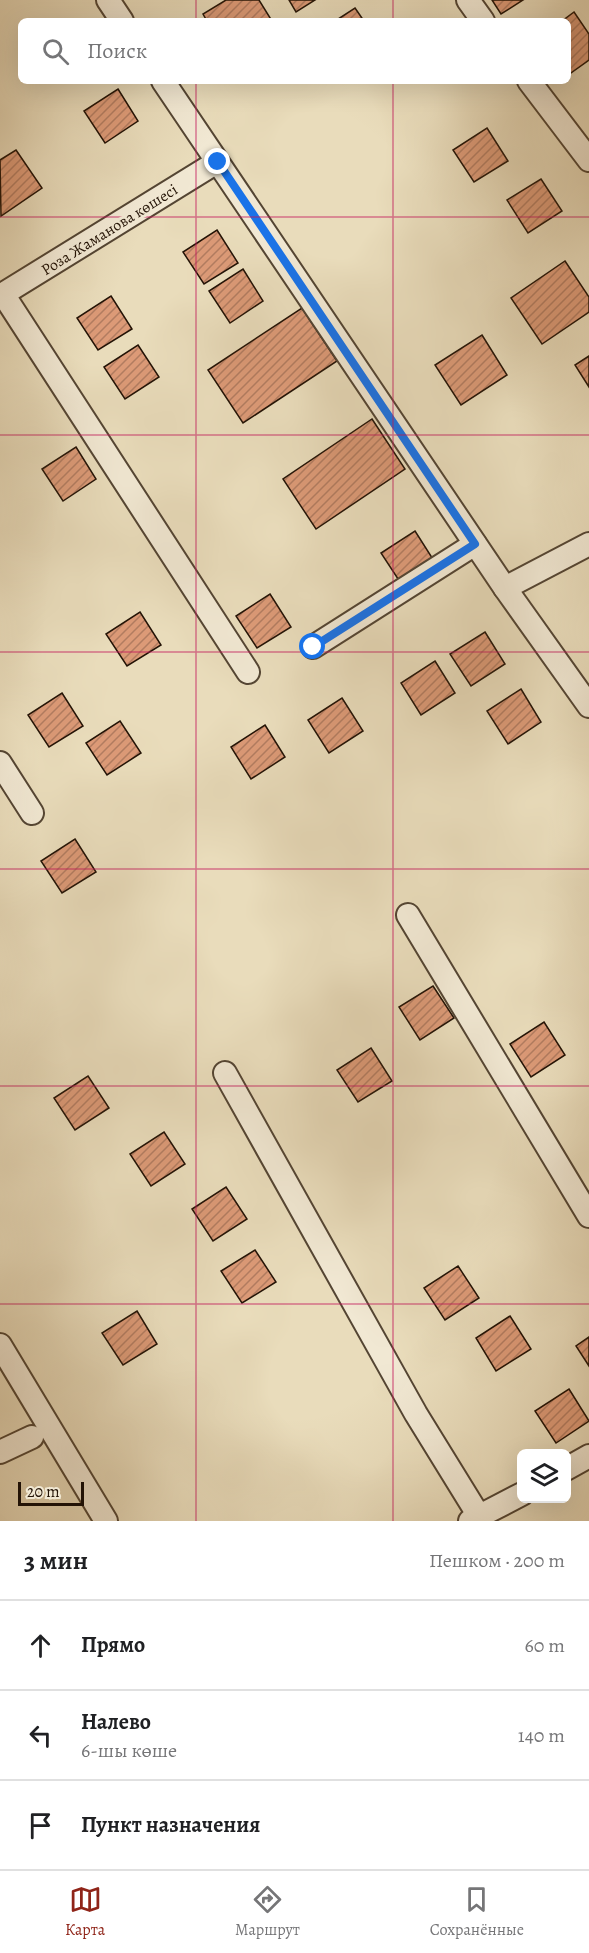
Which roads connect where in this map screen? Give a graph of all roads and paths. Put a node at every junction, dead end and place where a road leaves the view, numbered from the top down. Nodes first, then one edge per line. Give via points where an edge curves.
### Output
1 (108, 0) edge
2 (468, 0) edge
3 (120, 18) edge
4 (481, 18) edge
5 (165, 84) edge
6 (531, 84) edge
7 (589, 160) edge
8 (218, 162) junction
9 (2, 295) edge
10 (475, 544) junction
11 (589, 544) edge
12 (505, 588) junction
13 (313, 647) dead end
14 (248, 672) dead end
15 (589, 706) edge
16 (0, 763) edge
17 (32, 813) dead end
18 (408, 915) dead end
19 (225, 1073) dead end
20 (589, 1216) edge
21 (0, 1345) edge
22 (32, 1437) dead end
23 (0, 1452) edge
24 (589, 1456) edge
25 (571, 1467) edge
26 (517, 1497) edge
27 (478, 1519) edge
28 (106, 1521) edge

1 - 3 street
2 - 4 street
5 - 8 street
6 - 7 street
8 - 9 street, Роза Жаманова көшесі
8 - 10 street
9 - 14 street
10 - 12 street
10 - 13 street
11 - 12 street
12 - 15 street
16 - 17 street
18 - 20 street
19 - 27 street
21 - 28 street
22 - 23 street
24 - 25 street
26 - 27 street

